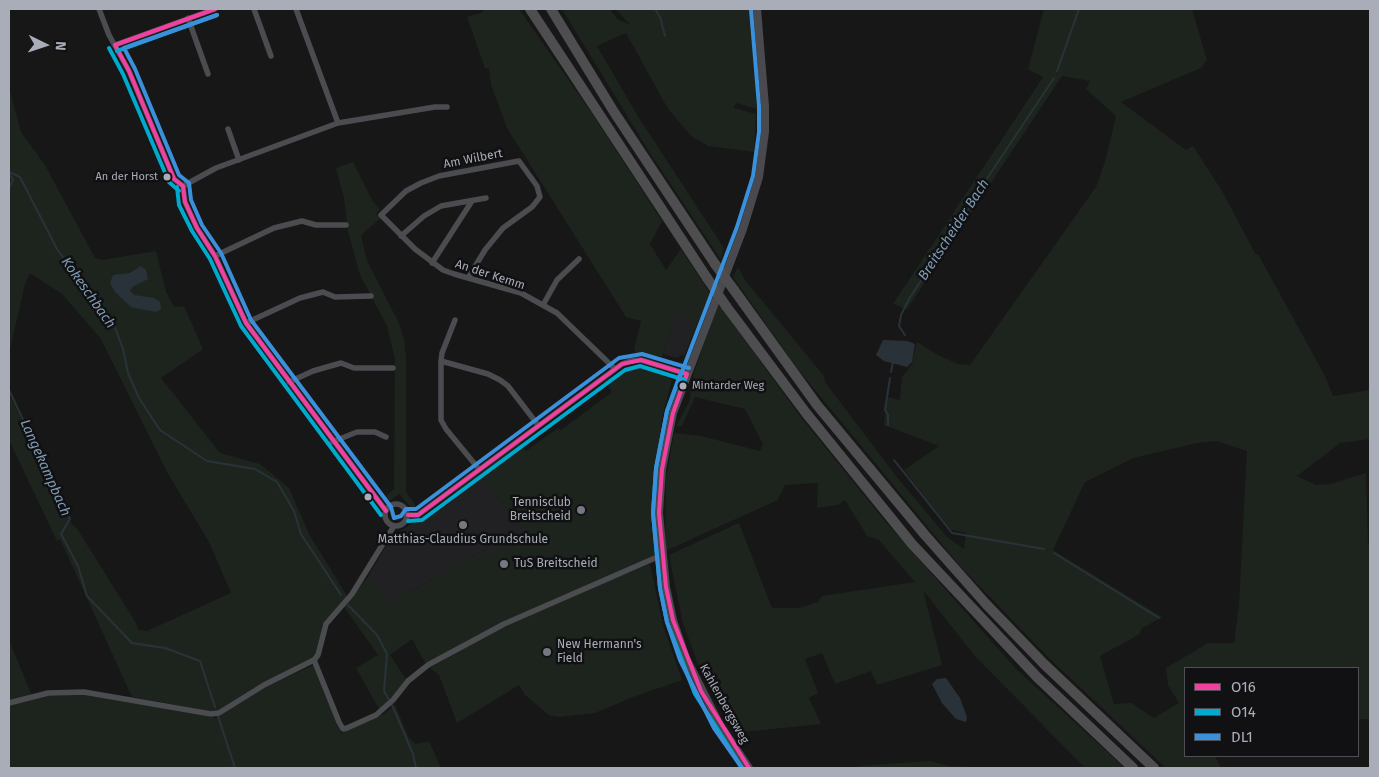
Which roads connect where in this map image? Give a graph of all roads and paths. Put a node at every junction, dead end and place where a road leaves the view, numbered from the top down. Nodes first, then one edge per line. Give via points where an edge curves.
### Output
1 (100, 9) edge
2 (215, 9) edge
3 (254, 9) edge
4 (296, 9) edge
5 (530, 9) edge
6 (551, 9) edge
7 (757, 9) edge
8 (188, 18) junction
9 (115, 45) junction
10 (271, 56) dead end
11 (208, 74) dead end
12 (447, 107) dead end
13 (338, 123) junction
14 (228, 129) dead end
15 (239, 160) junction
16 (183, 186) junction
17 (486, 198) dead end
18 (472, 201) junction
19 (381, 215) joint
20 (346, 225) dead end
21 (401, 236) junction
22 (215, 256) junction
23 (579, 259) dead end
24 (432, 263) junction
25 (468, 278) junction
26 (371, 296) dead end
27 (543, 305) junction
28 (455, 320) dead end
29 (246, 323) junction
30 (441, 361) junction
31 (393, 368) dead end
32 (615, 368) junction
33 (686, 374) junction
34 (289, 382) junction
35 (538, 425) junction
36 (386, 437) dead end
37 (332, 442) junction
38 (478, 468) junction
39 (386, 511) junction
40 (408, 515) junction
41 (394, 526) junction
42 (662, 555) junction
43 (314, 660) junction
44 (9, 703) edge
45 (749, 768) edge
46 (1133, 768) edge
47 (1154, 768) edge

1 - 9 street
2 - 8 street
3 - 10 street
4 - 13 street
5 - 46 highway, bridge via 726,306 806,413 912,544 1037,677
6 - 47 highway, bridge via 614,112 715,264 817,405 924,535 986,604
7 - 33 street, Kahlenbergsweg via 765,106 758,177 744,229
8 - 9 street
8 - 11 street
9 - 16 street via 174,179
12 - 13 street
13 - 15 street
14 - 15 street
15 - 16 street via 204,173
16 - 22 street via 185,202
17 - 18 street
18 - 21 street via 441,206
18 - 24 street, An der Kemm
19 - 21 street, An der Kemm
19 - 25 street, Am Wilbert via 406,191 438,176 519,161 537,186 540,197 532,207 503,228
20 - 22 street via 316,225 302,220 274,228
21 - 24 street, An der Kemm
22 - 29 street
23 - 27 street via 557,280
24 - 25 street, An der Kemm
25 - 27 street, An der Kemm via 521,293
26 - 29 street via 335,297 322,292 300,298
27 - 32 street, An der Kemm via 573,326
28 - 30 street
29 - 34 street
30 - 35 street via 500,380
30 - 38 street via 441,420
31 - 34 street via 354,368 341,363
32 - 33 street via 641,360
32 - 35 street
33 - 42 street, Kahlenbergsweg via 673,413 662,469 659,513
34 - 37 street
35 - 38 street
36 - 37 street via 375,432 357,432
37 - 39 street
38 - 40 street via 418,515
39 - 40 street via 391,505 400,504
39 - 41 street via 386,520
40 - 41 street via 403,524
41 - 43 street via 352,594 326,624
42 - 43 street via 504,624 428,665 408,680 393,700 376,714 347,728 343,729 339,722
42 - 45 street, Kahlenbergsweg via 673,620 686,658 720,725
43 - 44 street via 264,685 219,713 84,692 48,693

